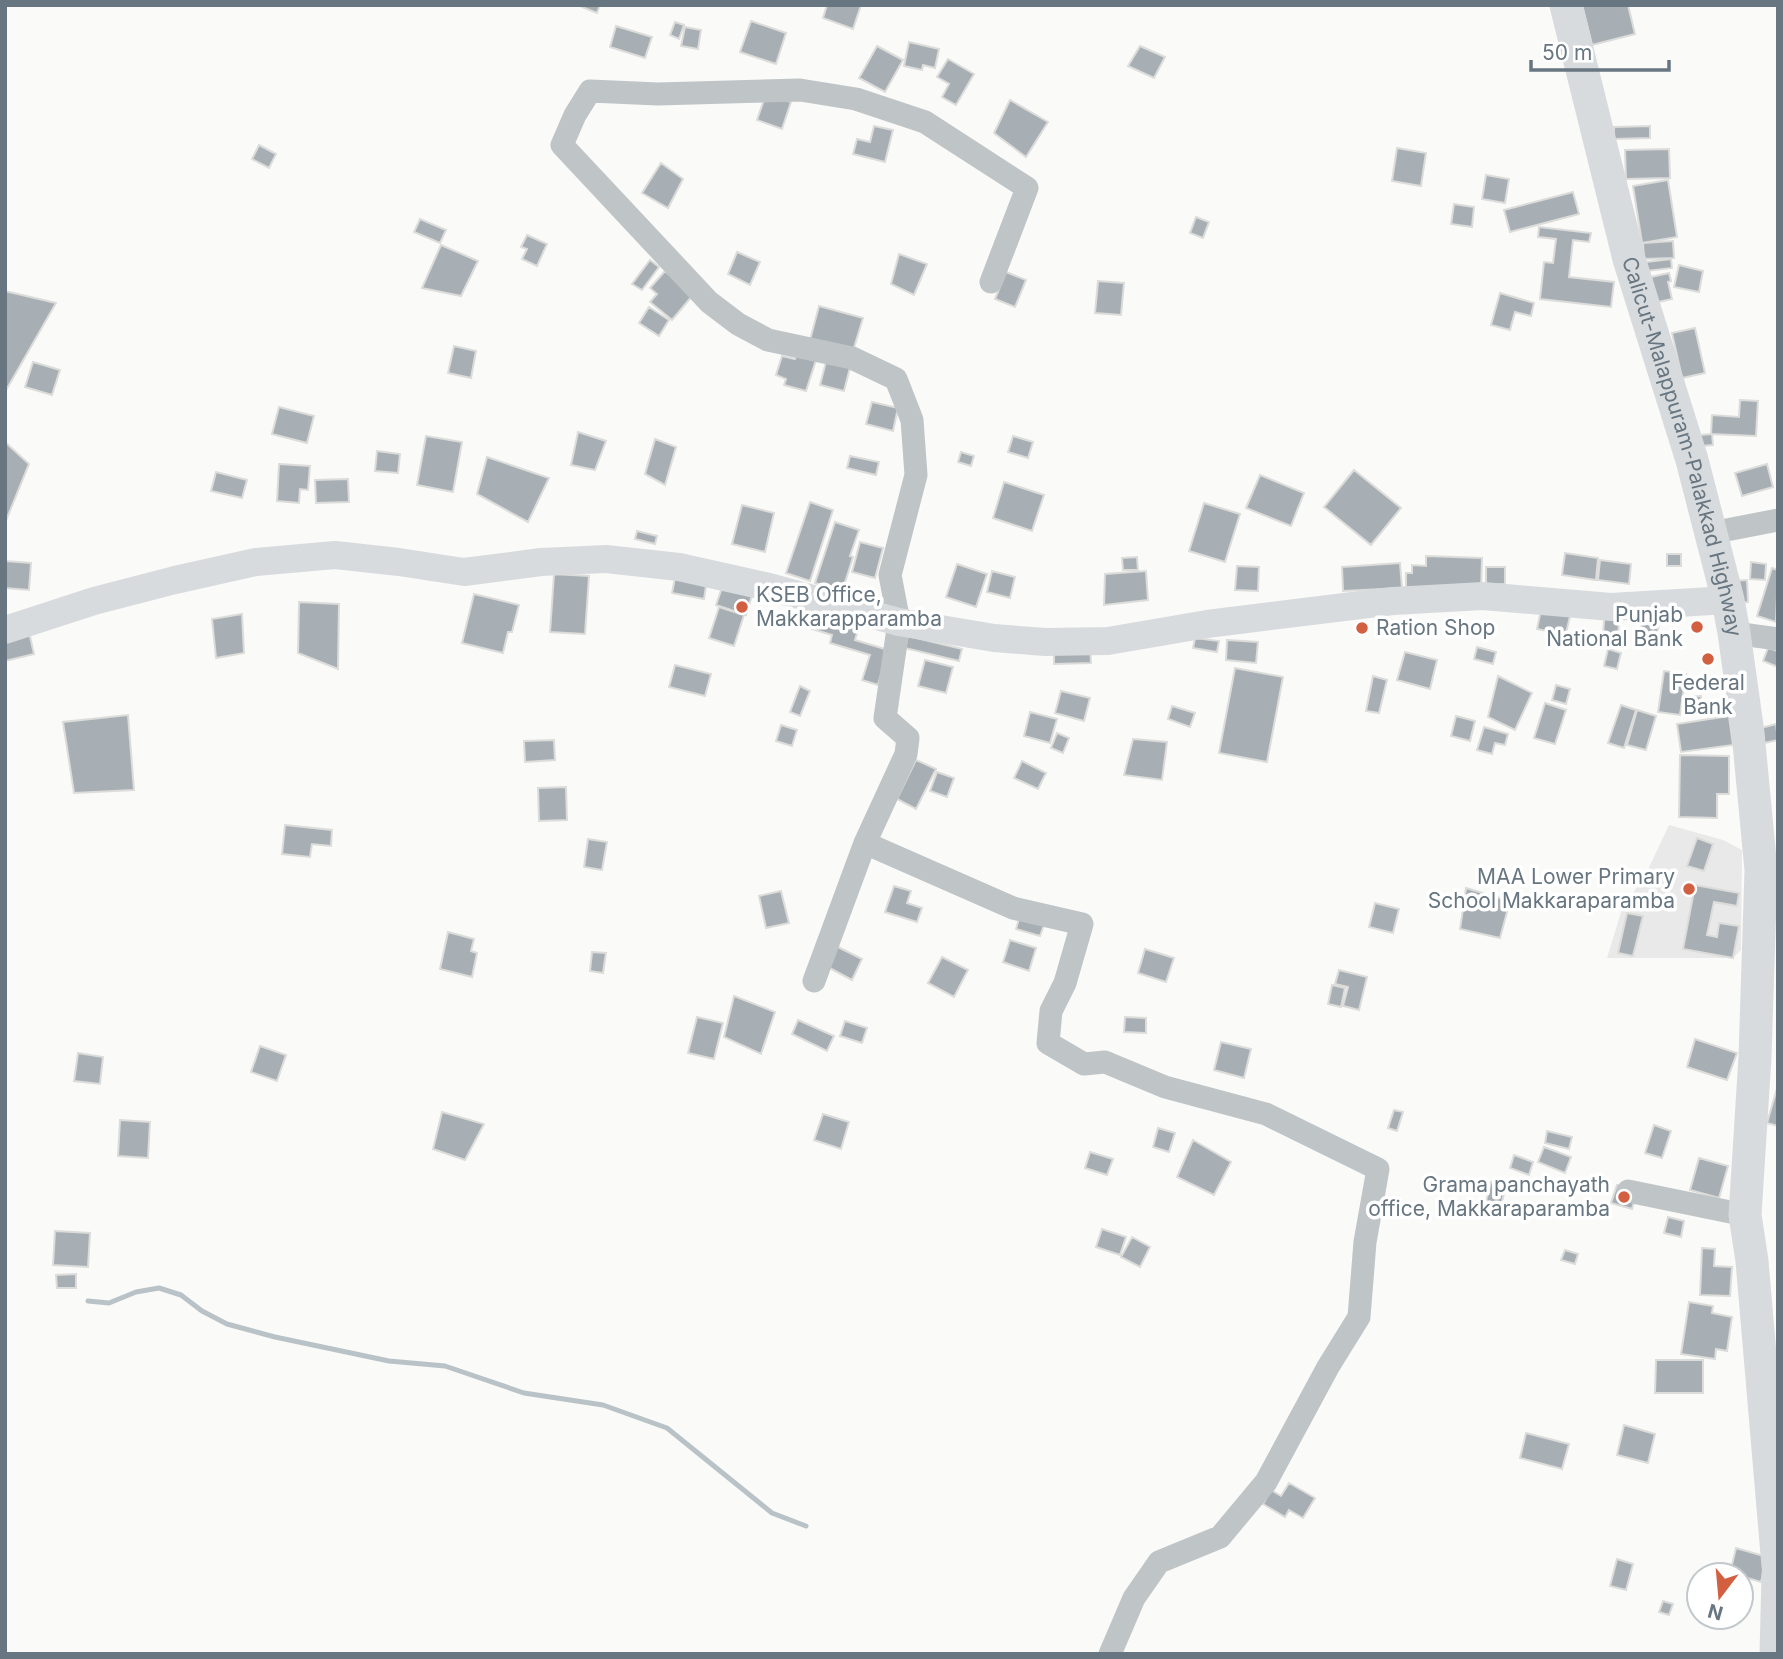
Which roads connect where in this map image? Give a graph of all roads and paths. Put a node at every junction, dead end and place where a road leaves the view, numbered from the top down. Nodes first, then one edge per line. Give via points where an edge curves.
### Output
1 (1566, 5) edge
2 (991, 282) dead end
3 (1778, 520) edge
4 (1711, 533) junction
5 (1728, 600) junction
6 (899, 622) junction
7 (5, 630) edge
8 (1734, 633) junction
9 (1778, 639) edge
10 (865, 844) junction
11 (814, 981) dead end
12 (1628, 1191) dead end
13 (1745, 1214) junction
14 (1778, 1566) edge
15 (1778, 1574) edge
16 (1110, 1654) edge
17 (1776, 1654) edge

1 - 4 highway, Calicut-Malappuram-Palakkad Highway via 1629,259
2 - 6 street via 1027,188 925,121 856,99 800,90 590,91 562,145 709,303 738,324 768,340 852,358 896,379 912,420 915,475 890,575
3 - 4 street
4 - 5 highway, Calicut-Malappuram-Palakkad Highway
5 - 6 main road via 1611,607 1483,596 1419,600 1207,624 1108,641 994,638
5 - 8 highway, Calicut-Malappuram-Palakkad Highway
6 - 7 main road via 679,567 606,559 464,572 335,555 256,562 202,574 94,601
6 - 10 street via 885,718 908,738 906,754
8 - 9 street
8 - 13 highway, Calicut-Malappuram-Palakkad Highway via 1761,870
10 - 11 street
10 - 16 street via 1013,908 1082,924 1065,983 1051,1011 1048,1043 1084,1063 1105,1062 1165,1087 1266,1114 1378,1169 1365,1242 1359,1317 1266,1482 1220,1537 1159,1562 1134,1598
12 - 13 street
13 - 14 highway, Calicut-Malappuram-Palakkad Highway
15 - 17 highway

